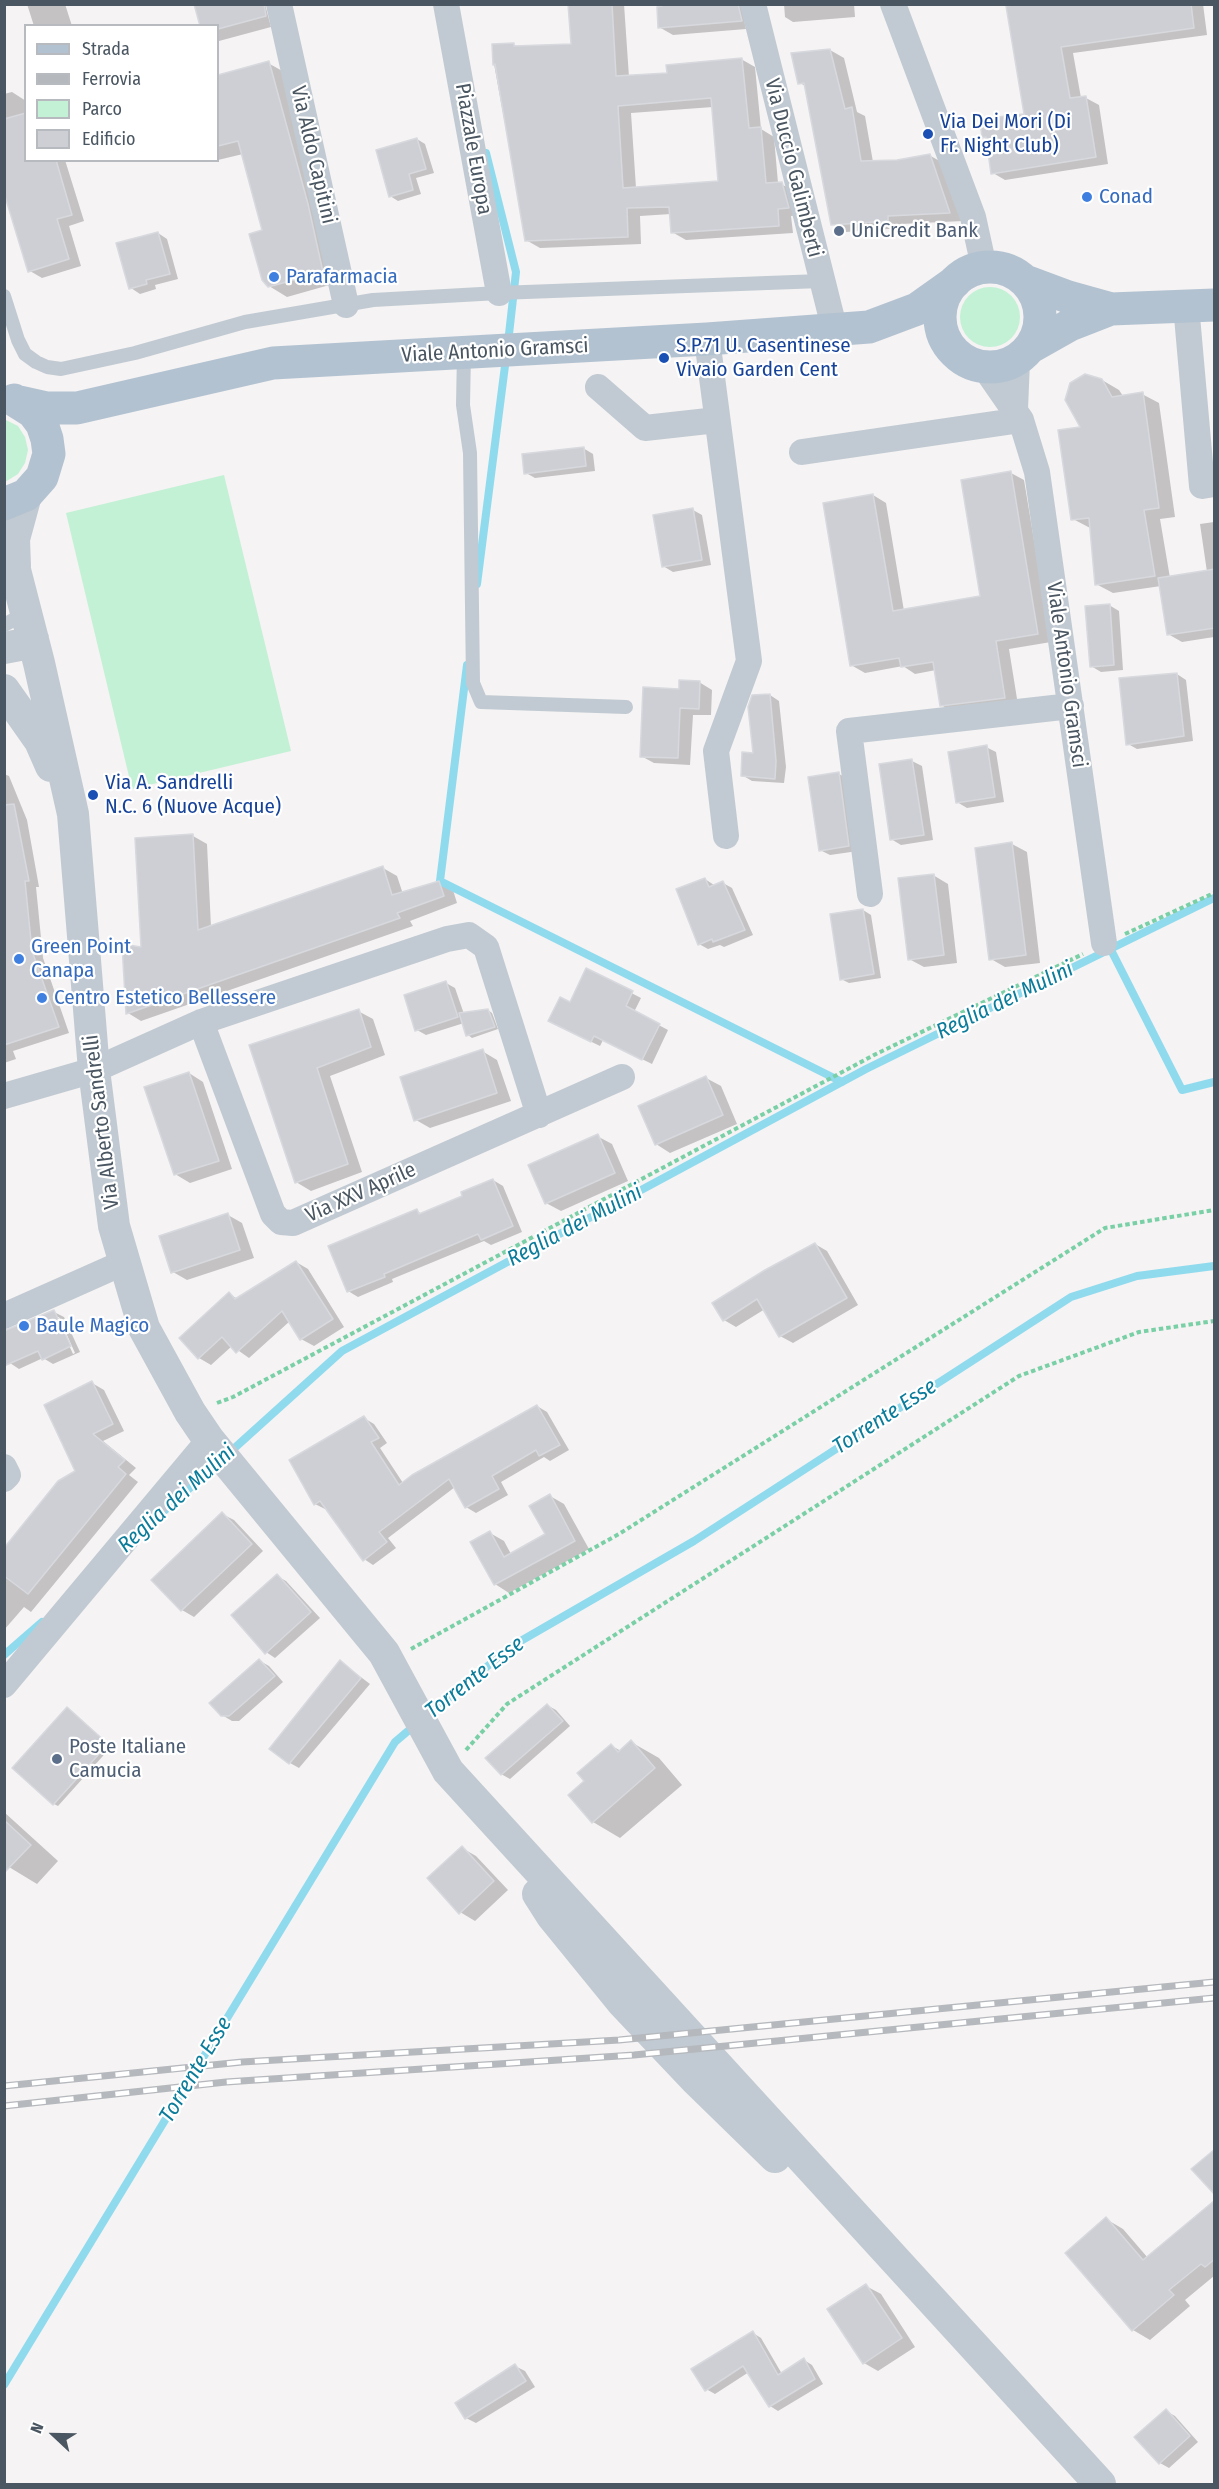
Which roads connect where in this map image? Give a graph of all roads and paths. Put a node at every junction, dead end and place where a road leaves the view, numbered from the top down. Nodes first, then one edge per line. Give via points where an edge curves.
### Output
1 (279, 4) edge
2 (446, 4) edge
3 (753, 4) edge
4 (893, 4) edge
5 (984, 267) junction
6 (821, 280) junction
7 (1025, 281) junction
8 (955, 282) junction
9 (499, 293) junction
10 (4, 296) edge
11 (346, 305) junction
12 (1200, 305) edge
13 (1111, 309) junction
14 (869, 327) junction
15 (835, 332) junction
16 (707, 339) junction
17 (464, 353) junction
18 (1024, 354) junction
19 (973, 363) junction
20 (598, 387) dead end
21 (124, 396) junction
22 (12, 399) edge
23 (1018, 415) junction
24 (717, 420) junction
25 (802, 452) dead end
26 (49, 454) junction
27 (1215, 484) edge
28 (15, 499) edge
29 (10, 556) edge
30 (17, 631) edge
31 (4, 690) edge
32 (1071, 705) junction
33 (626, 707) dead end
34 (73, 814) junction
35 (726, 836) dead end
36 (1215, 893) edge
37 (870, 894) dead end
38 (1104, 943) junction
39 (201, 1022) junction
40 (94, 1070) junction
41 (622, 1077) dead end
42 (4, 1096) edge
43 (539, 1115) junction
44 (1215, 1210) edge
45 (125, 1262) junction
46 (4, 1316) edge
47 (1215, 1321) edge
48 (190, 1412) junction
49 (209, 1440) junction
50 (4, 1467) edge
51 (4, 1479) edge
52 (386, 1657) junction
53 (4, 1685) edge
54 (448, 1771) junction
55 (1100, 2484) edge

1 - 11 street, Via Aldo Capitini
2 - 9 street, Piazzale Europa
3 - 6 street, Via Duccio Galimberti
4 - 5 street via 973,217
5 - 7 main road via 1006,270
5 - 8 main road, Viale Antonio Gramsci
6 - 9 lane
6 - 15 street, Via Duccio Galimberti
7 - 13 main road
7 - 18 main road, Viale Antonio Gramsci via 1034,293 1040,313 1038,334
8 - 14 main road, Viale Antonio Gramsci via 917,309
8 - 19 main road, Viale Antonio Gramsci via 940,313 942,331 949,347
9 - 11 lane
10 - 11 lane via 26,354 47,367 61,369 245,322
12 - 13 main road
12 - 27 street via 1202,486
13 - 18 main road via 1071,324
14 - 15 main road, Viale Antonio Gramsci
14 - 19 main road, Viale Antonio Gramsci via 919,336
15 - 16 main road, Viale Antonio Gramsci
16 - 17 main road, Viale Antonio Gramsci
16 - 24 street
17 - 21 main road, Viale Antonio Gramsci via 273,363
17 - 33 lane via 463,405 470,453 472,683 482,702
18 - 19 main road via 1001,367
18 - 23 street, Viale Antonio Gramsci
19 - 23 street, Viale Antonio Gramsci
20 - 24 street via 645,428
21 - 22 main road, Viale Antonio Gramsci via 77,408 47,408
21 - 26 main road, Viale Antonio Gramsci via 90,412 69,429
22 - 26 main road, Viale Antonio Gramsci via 33,412 42,424
23 - 25 street
23 - 32 street, Viale Antonio Gramsci via 1037,472
24 - 35 street via 749,661 716,751
26 - 28 main road, Viale Antonio Gramsci via 42,477
28 - 29 street, Via Alberto Sandrelli
29 - 30 street, Via Alberto Sandrelli
30 - 34 street, Via Alberto Sandrelli
31 - 34 street, Via Alberto Sandrelli via 40,741
32 - 37 street via 849,731
32 - 38 street, Viale Antonio Gramsci
34 - 40 street, Via Alberto Sandrelli
36 - 38 path
38 - 48 path via 876,1054 233,1398
39 - 40 street
39 - 43 street via 469,935 486,947
39 - 43 street, Via XXV Aprile via 273,1214 281,1222 293,1222
40 - 42 street
40 - 45 street, Via Alberto Sandrelli via 114,1226
41 - 43 street, Via XXV Aprile
44 - 52 path via 1105,1228 619,1534
45 - 46 street
45 - 48 street, Via Alberto Sandrelli via 144,1328
47 - 54 path via 1139,1332 1019,1376 507,1704
48 - 49 street, Via Alberto Sandrelli
49 - 52 street, Via Alberto Sandrelli
49 - 53 street
50 - 51 street via 8,1475
52 - 54 street, Via Alberto Sandrelli
54 - 55 street, Via Alberto Sandrelli via 490,1817 552,1916 622,2002 780,2162 875,2236

